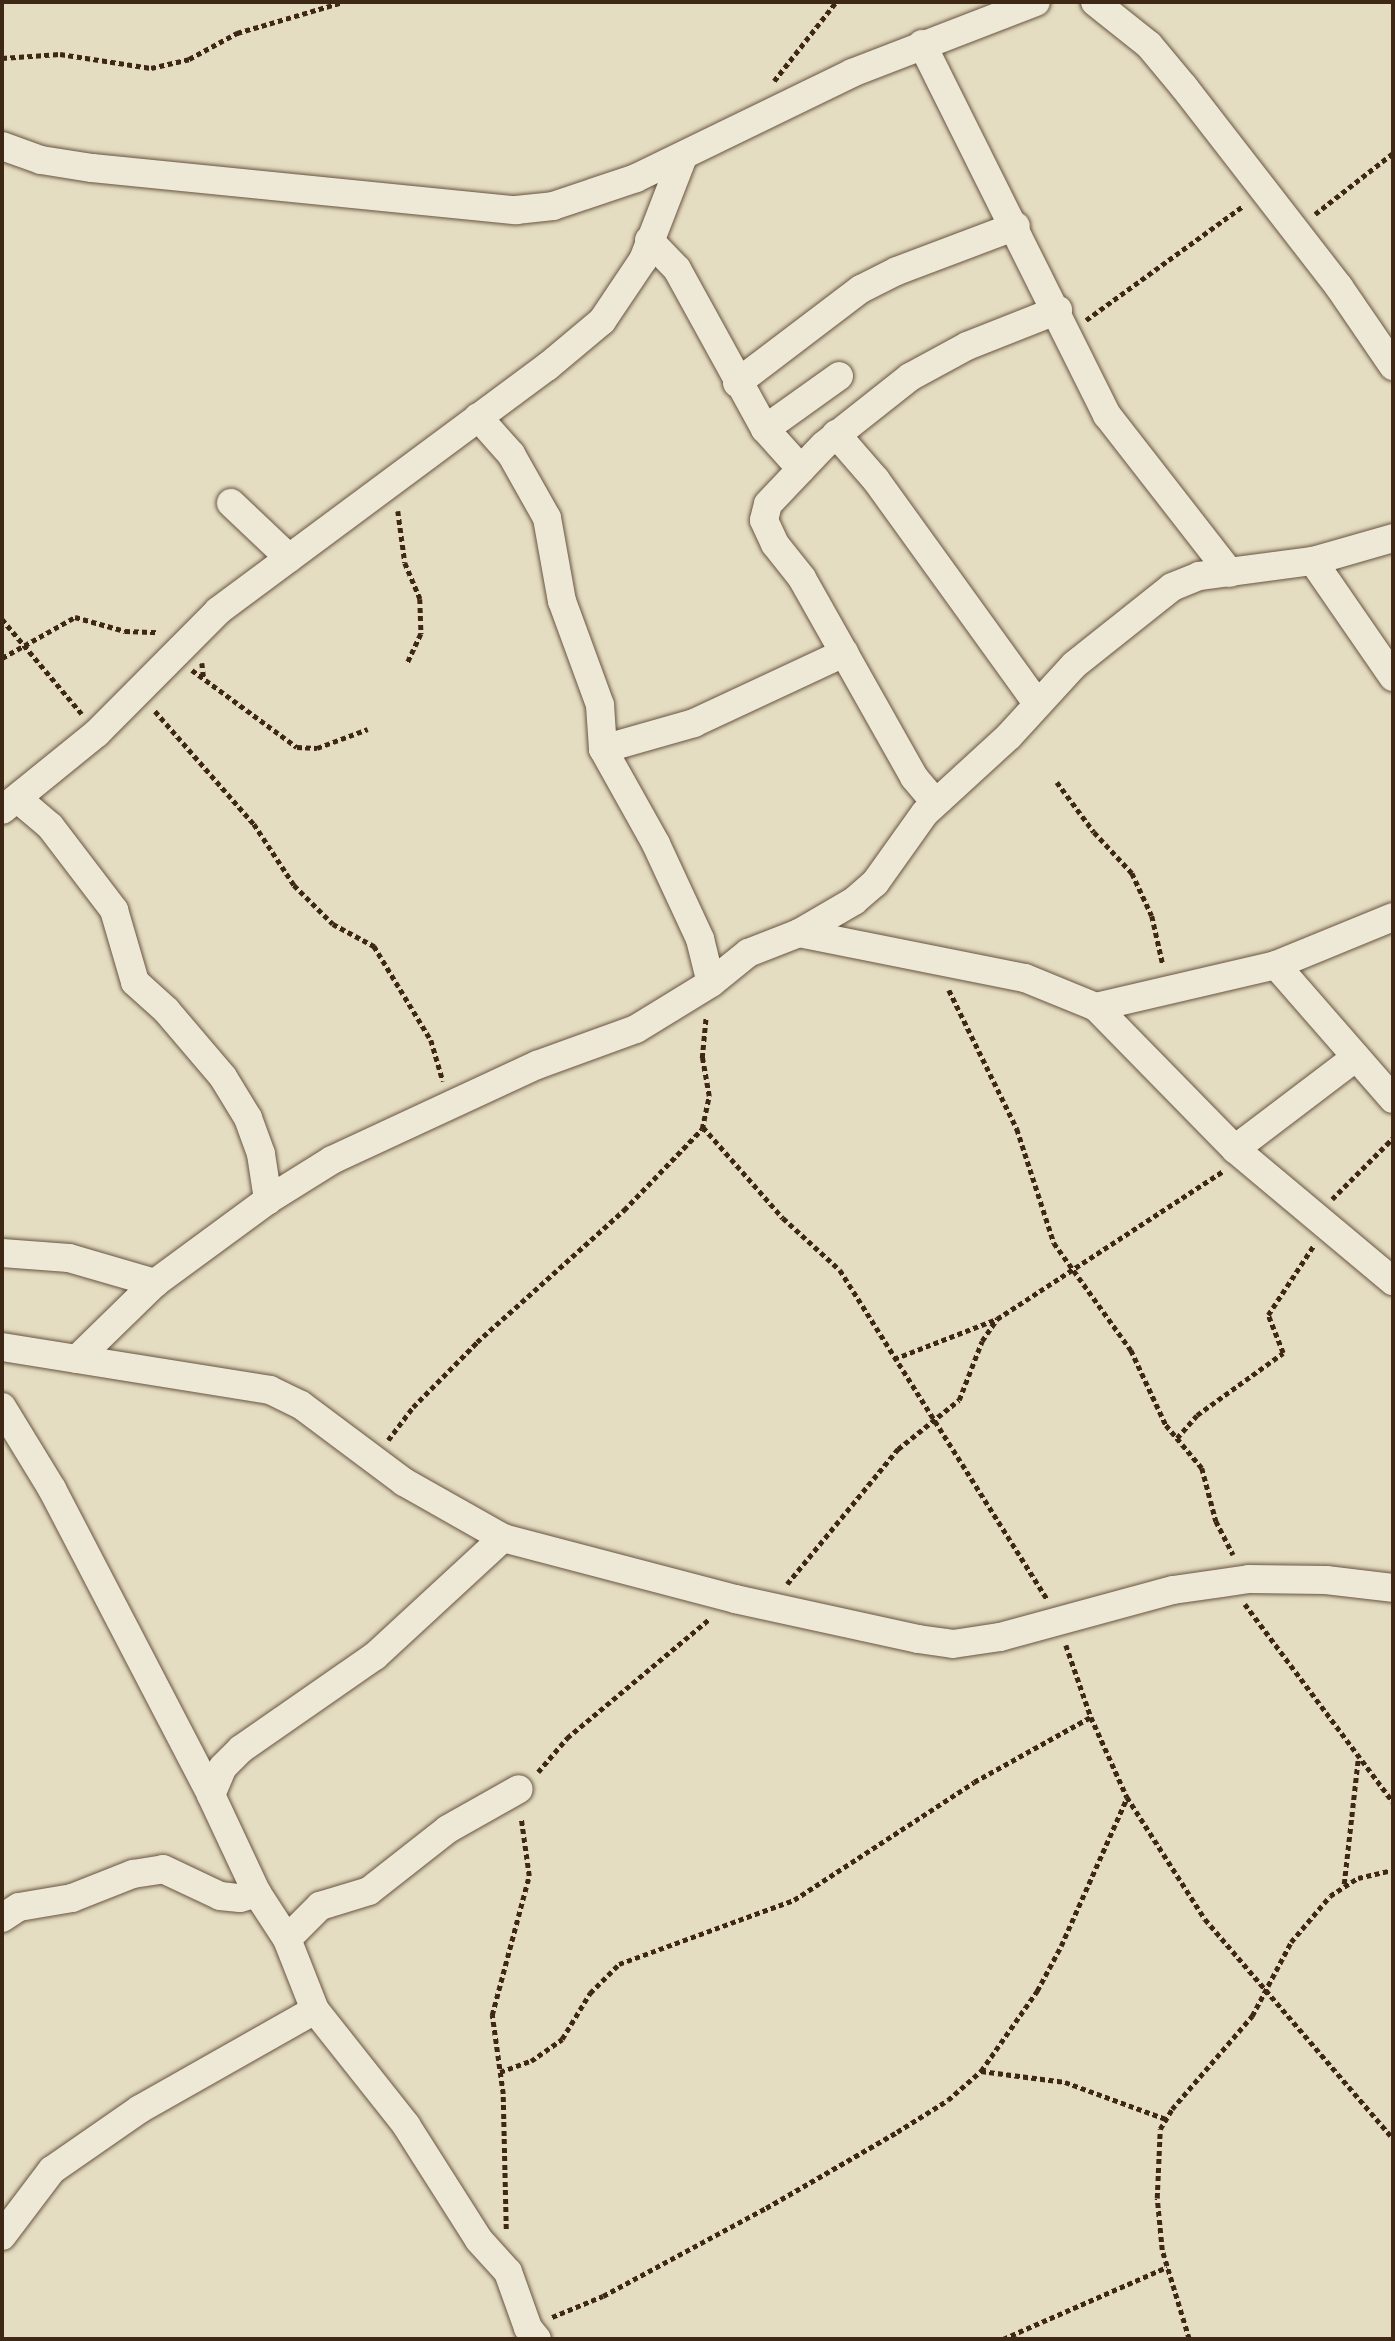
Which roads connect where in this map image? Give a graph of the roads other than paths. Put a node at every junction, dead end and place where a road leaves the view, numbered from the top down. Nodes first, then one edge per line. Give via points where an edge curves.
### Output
1 (1036, 2) edge
2 (1095, 2) edge
3 (922, 44) junction
4 (2, 146) edge
5 (683, 157) junction
6 (1016, 226) junction
7 (649, 240) junction
8 (1062, 322) junction
9 (1393, 366) edge
10 (839, 376) dead end
11 (737, 383) junction
12 (478, 417) junction
13 (765, 429) junction
14 (836, 435) junction
15 (801, 469) junction
16 (231, 503) dead end
17 (1393, 538) edge
18 (289, 558) junction
19 (1312, 561) junction
20 (1230, 573) junction
21 (844, 653) junction
22 (1393, 677) edge
23 (1037, 703) junction
24 (603, 748) junction
25 (939, 800) junction
26 (10, 804) edge
27 (1393, 917) edge
28 (799, 933) junction
29 (1276, 965) junction
30 (711, 983) junction
31 (1096, 1007) junction
32 (1356, 1057) junction
33 (1393, 1099) edge
34 (1235, 1149) junction
35 (268, 1200) junction
36 (2, 1253) edge
37 (1393, 1281) edge
38 (155, 1283) junction
39 (2, 1347) edge
40 (77, 1359) junction
41 (2, 1406) edge
42 (503, 1538) junction
43 (1393, 1588) edge
44 (519, 1789) road end
45 (212, 1795) junction
46 (257, 1893) junction
47 (2, 1917) edge
48 (288, 1939) junction
49 (315, 2010) junction
50 (2, 2236) edge
51 (532, 2334) edge

1 - 3 street
2 - 9 street via 1150,44 1267,199 1296,230
3 - 5 street via 807,94
3 - 6 street
4 - 5 street via 41,160 92,168 516,210 553,206
5 - 7 street
6 - 8 street
6 - 11 street via 919,261 861,289
7 - 11 street via 683,278 715,332
7 - 12 street via 629,284 602,321
8 - 14 street via 967,345 910,377
8 - 20 street via 1107,415
10 - 13 street
11 - 13 street
12 - 18 street
12 - 24 street via 511,454 547,518 562,601 600,705
13 - 15 street
14 - 15 street
14 - 23 street via 876,480
15 - 21 street via 768,504 764,520
16 - 18 street
17 - 19 street
18 - 26 street via 198,627 97,733
19 - 20 street
19 - 22 street
20 - 23 street via 1199,576 1172,587 1101,639
21 - 24 street via 694,723
21 - 25 street via 915,778 929,796
23 - 25 street
24 - 30 street via 656,844 700,939
25 - 28 street via 875,883
26 - 35 street via 50,826 114,910 135,982 166,1010 223,1077 248,1118 261,1154
27 - 29 street
28 - 30 street via 748,953
28 - 31 street via 1025,978
29 - 31 street
29 - 32 street
30 - 35 street via 636,1029 537,1065 363,1143
31 - 34 street
32 - 33 street
32 - 34 street
34 - 37 street
35 - 38 street
36 - 38 street via 69,1258
38 - 40 street
39 - 40 street
40 - 42 street via 270,1390 301,1405 373,1460
41 - 45 street via 52,1489
42 - 43 street via 735,1599 953,1644 1238,1580 1326,1580
42 - 45 street via 375,1656 241,1749 223,1767
44 - 48 street via 448,1829 369,1891 320,1906
45 - 46 street
46 - 47 street via 240,1898 220,1896 163,1869 133,1874 72,1898 19,1907
46 - 48 street
48 - 49 street
49 - 50 street via 140,2109 52,2171
49 - 51 street via 406,2125 479,2240 508,2272

